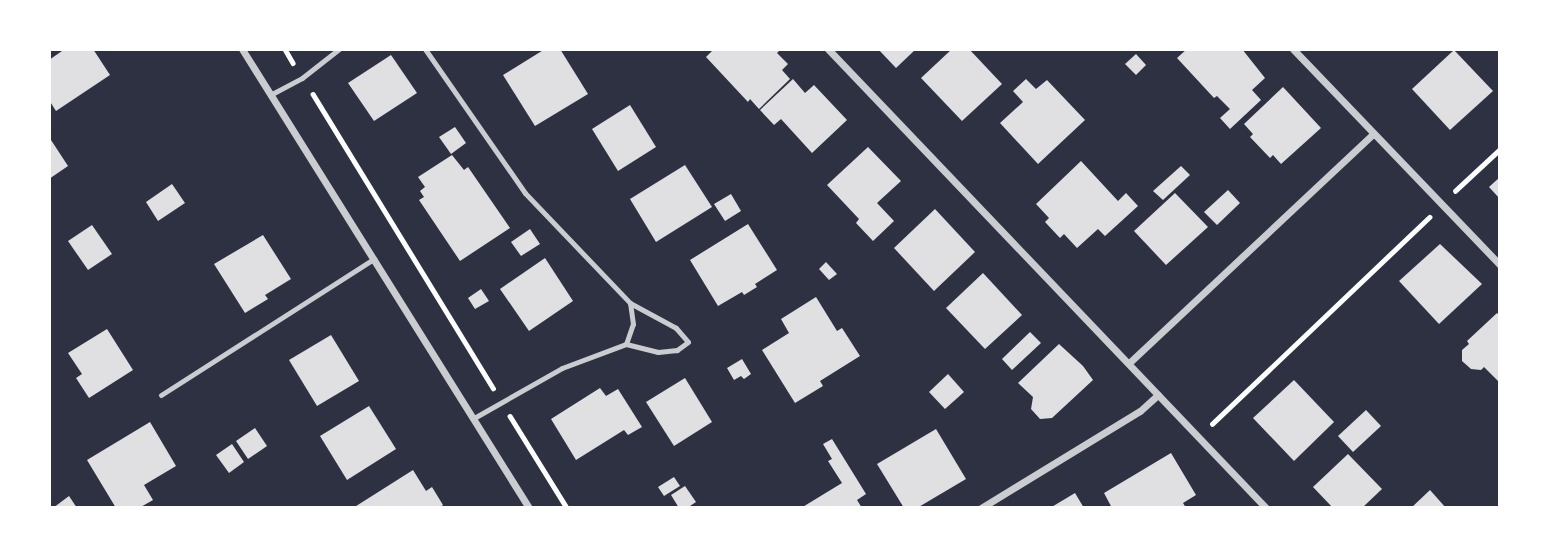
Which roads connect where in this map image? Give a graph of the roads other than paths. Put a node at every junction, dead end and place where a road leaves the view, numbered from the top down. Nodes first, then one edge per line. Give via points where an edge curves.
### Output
1 (242, 49) edge
2 (339, 49) edge
3 (425, 49) edge
4 (828, 49) edge
5 (1293, 49) edge
6 (270, 95) junction
7 (1373, 134) junction
8 (374, 259) junction
9 (1500, 265) edge
10 (630, 303) junction
11 (626, 344) junction
12 (1129, 363) junction
13 (161, 395) dead end
14 (1158, 395) junction
15 (474, 418) junction
16 (529, 508) edge
17 (981, 508) edge
18 (1266, 508) edge

1 - 6 street
2 - 6 lane via 302,78
3 - 10 lane via 525,193
4 - 12 street
5 - 7 street
6 - 8 street
7 - 9 street
7 - 12 street
8 - 13 lane
8 - 15 street
10 - 11 lane via 633,324
10 - 11 lane via 676,328 688,342 677,350 658,352
11 - 15 lane via 562,368
12 - 14 street
14 - 17 street via 1140,411
14 - 18 street
15 - 16 street

